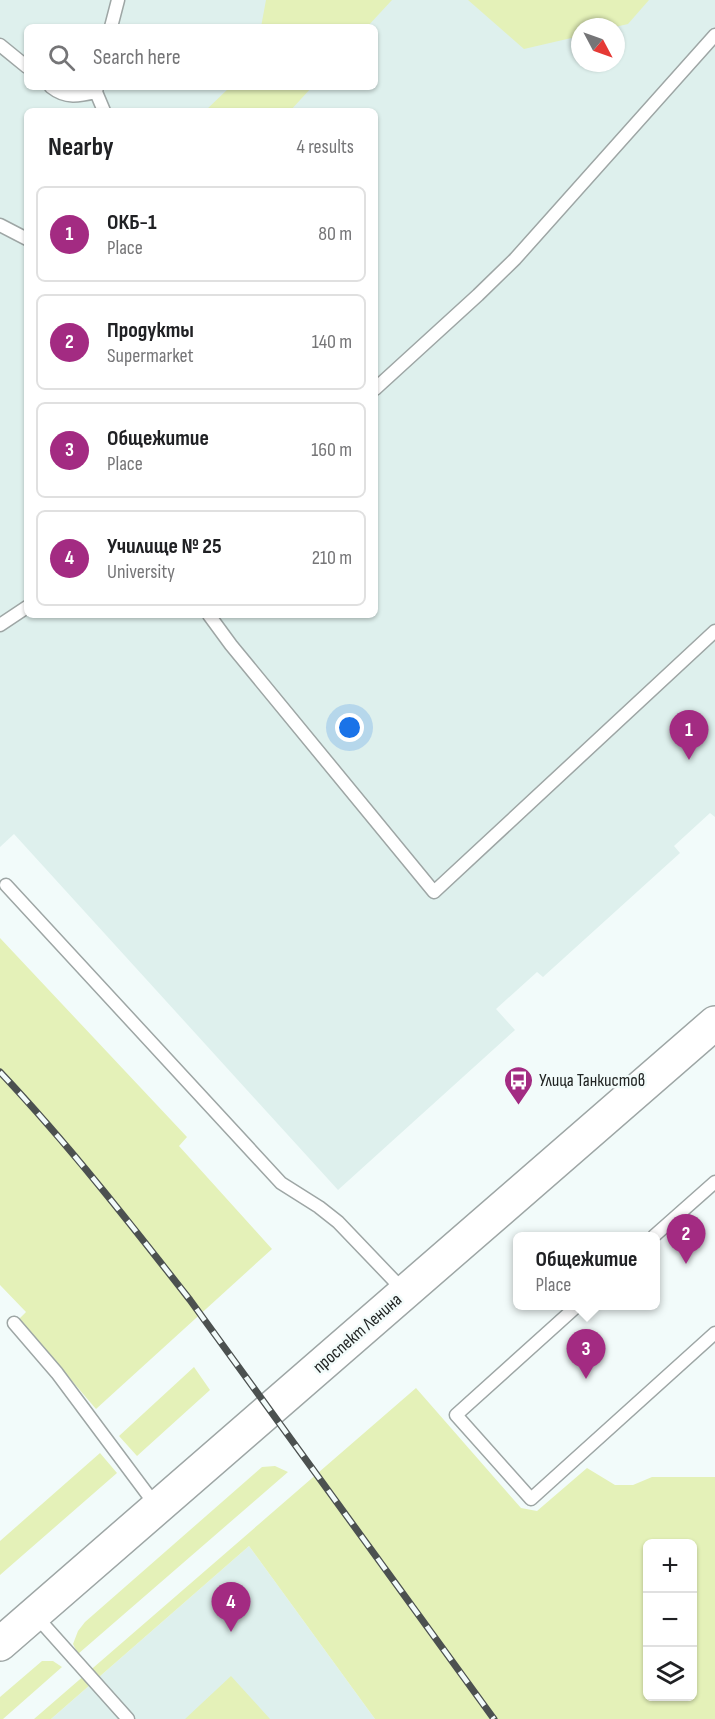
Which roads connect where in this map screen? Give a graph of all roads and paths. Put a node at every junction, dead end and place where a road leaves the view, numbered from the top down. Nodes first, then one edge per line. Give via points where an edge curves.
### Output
1 (118, 0) edge
2 (112, 24) edge
3 (715, 35) edge
4 (0, 45) edge
5 (24, 65) edge
6 (55, 90) edge
7 (96, 90) edge
8 (103, 108) edge
9 (0, 225) edge
10 (24, 238) edge
11 (378, 386) edge
12 (24, 609) edge
13 (211, 618) edge
14 (0, 625) edge
15 (715, 631) edge
16 (6, 885) dead end
17 (715, 1023) edge
18 (715, 1182) edge
19 (659, 1232) edge
20 (405, 1292) junction
21 (572, 1310) edge
22 (14, 1323) dead end
23 (715, 1333) edge
24 (157, 1507) junction
25 (34, 1614) junction
26 (0, 1644) edge
27 (128, 1719) edge

1 - 2 lane
3 - 11 lane via 515,259
4 - 5 lane
6 - 7 lane via 75,97
7 - 8 lane
9 - 10 lane
12 - 14 lane
13 - 15 lane via 434,892
16 - 20 lane via 281,1183 338,1222
17 - 20 main road, проспект Ленина
18 - 19 lane
20 - 24 main road, проспект Ленина
21 - 23 lane via 456,1415 531,1499
22 - 24 lane via 57,1373
24 - 25 main road, проспект Ленина
25 - 26 main road, проспект Ленина
25 - 27 lane

